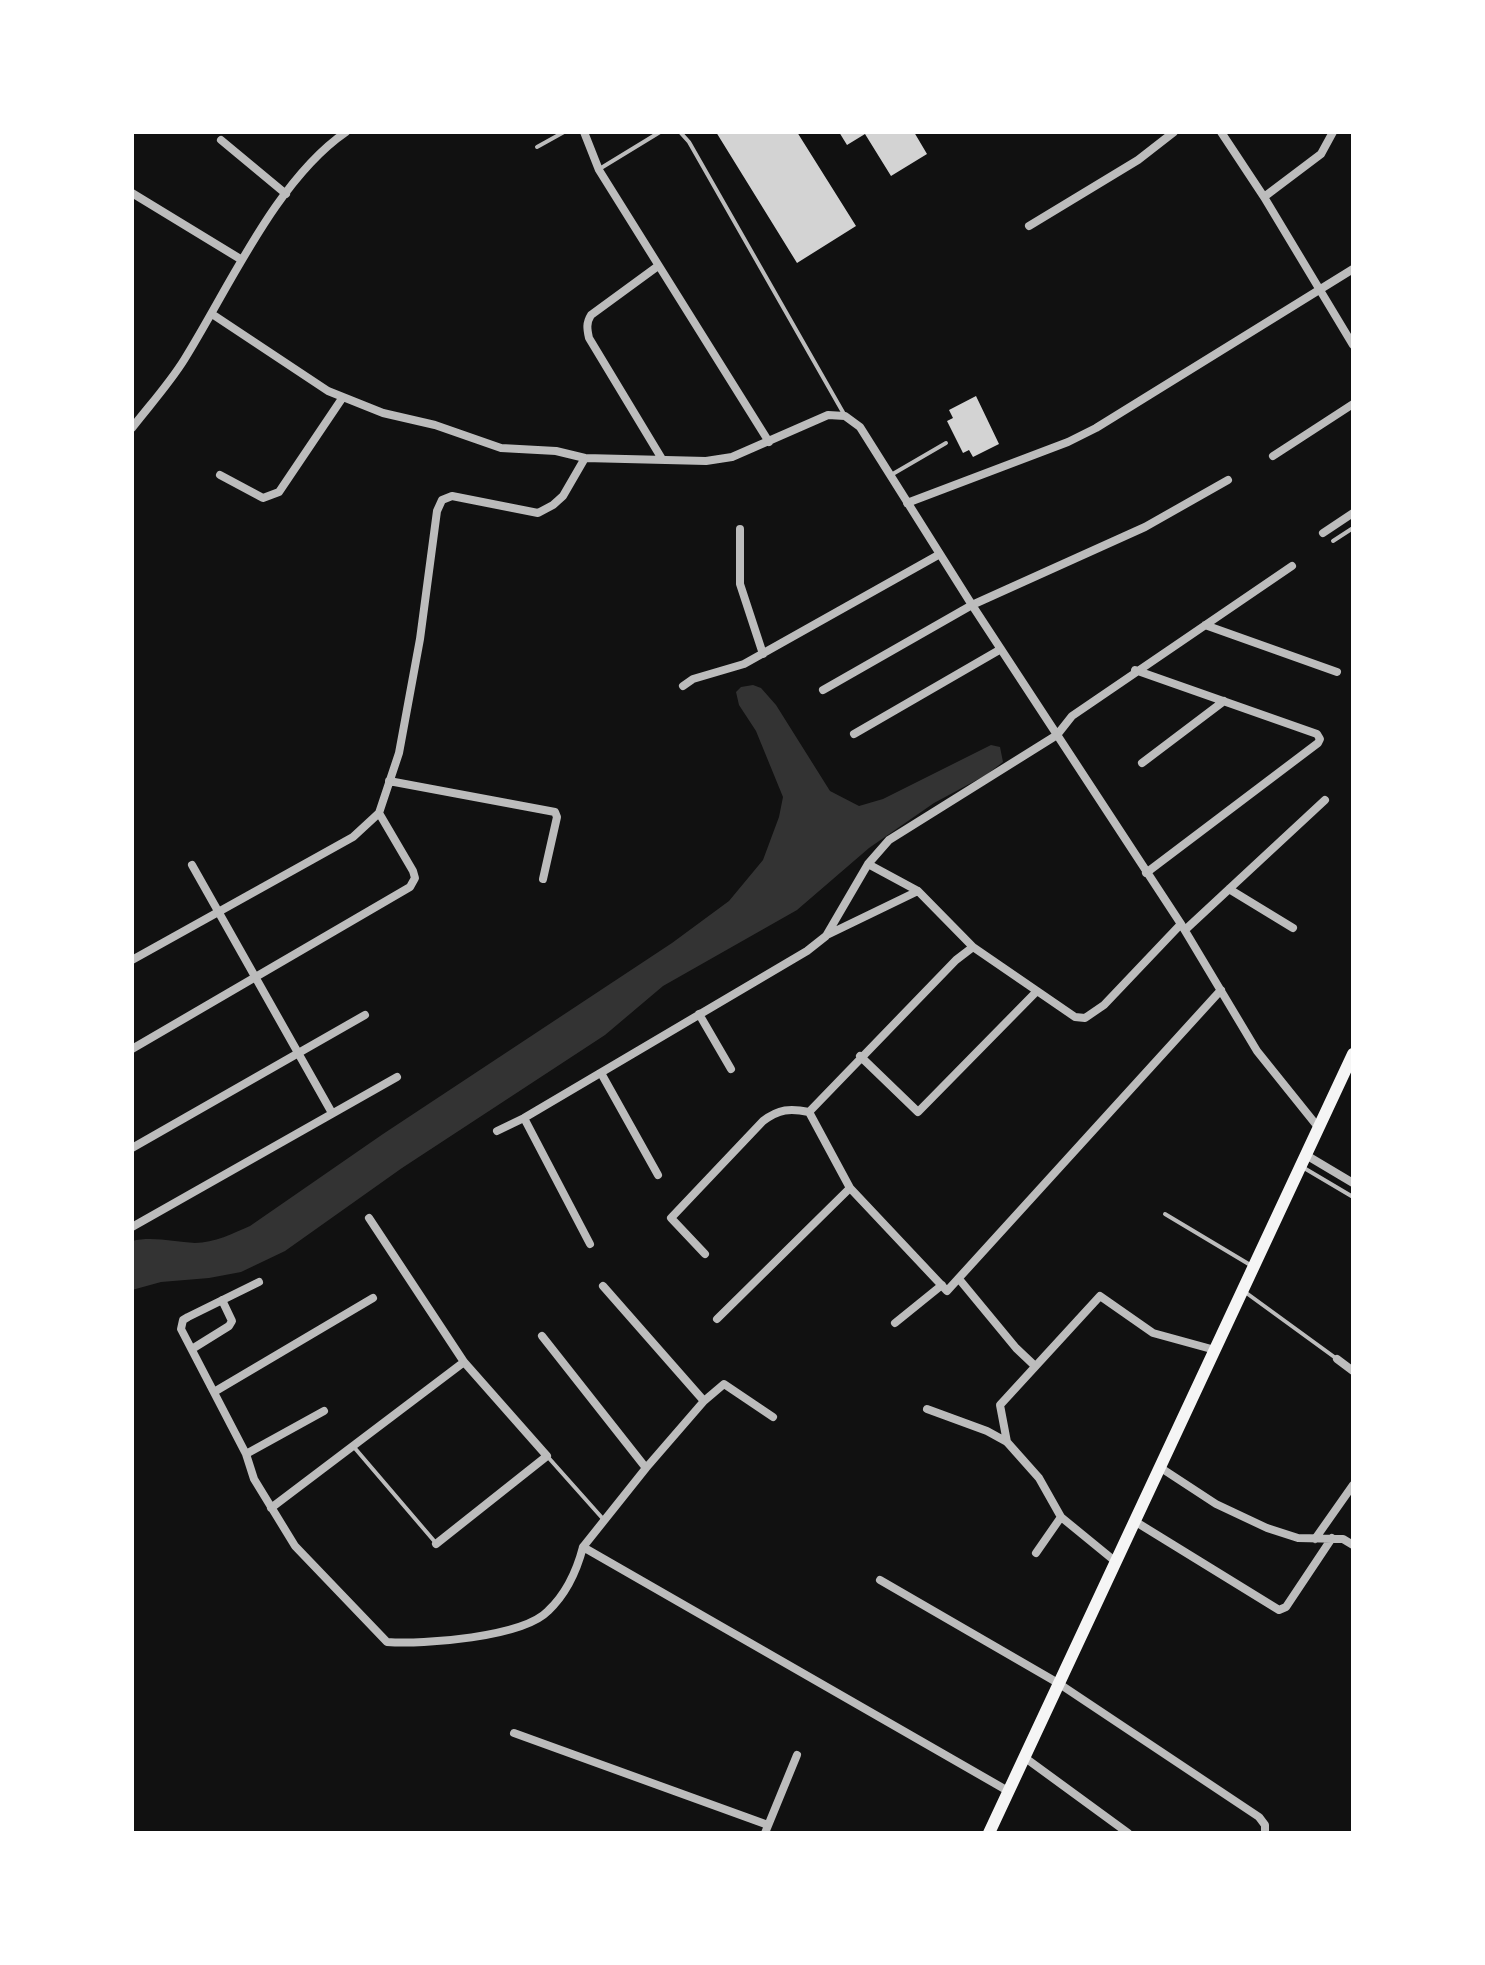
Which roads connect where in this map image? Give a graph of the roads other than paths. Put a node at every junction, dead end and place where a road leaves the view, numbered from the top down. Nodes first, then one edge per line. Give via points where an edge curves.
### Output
1 (346, 132) edge
2 (564, 132) edge
3 (584, 132) edge
4 (660, 132) edge
5 (680, 132) edge
6 (1174, 132) edge
7 (1221, 132) edge
8 (1333, 132) edge
9 (221, 140) dead end
10 (537, 147) dead end
11 (599, 170) junction
12 (132, 193) edge
13 (286, 194) junction
14 (1264, 197) junction
15 (1029, 226) dead end
16 (242, 260) junction
17 (658, 266) junction
18 (1353, 269) edge
19 (1318, 290) junction
20 (212, 314) junction
21 (1353, 345) edge
22 (343, 397) junction
23 (1353, 404) edge
24 (845, 416) junction
25 (132, 428) edge
26 (769, 442) junction
27 (946, 443) dead end
28 (1273, 456) dead end
29 (585, 458) junction
30 (662, 459) junction
31 (220, 475) dead end
32 (891, 475) junction
33 (1228, 480) dead end
34 (907, 503) junction
35 (1353, 513) edge
36 (1353, 528) edge
37 (740, 529) dead end
38 (1323, 533) dead end
39 (1333, 541) dead end
40 (940, 554) junction
41 (1292, 566) dead end
42 (972, 605) junction
43 (1205, 625) junction
44 (1001, 649) junction
45 (763, 654) junction
46 (1135, 670) junction
47 (1337, 672) dead end
48 (683, 686) dead end
49 (823, 690) dead end
50 (1224, 701) junction
51 (854, 734) dead end
52 (1057, 735) junction
53 (1142, 763) dead end
54 (389, 781) junction
55 (1325, 800) dead end
56 (379, 813) junction
57 (868, 864) junction
58 (192, 865) dead end
59 (1146, 873) junction
60 (543, 879) dead end
61 (1229, 889) junction
62 (918, 891) junction
63 (217, 910) junction
64 (1183, 927) junction
65 (1293, 928) dead end
66 (826, 936) junction
67 (973, 947) junction
68 (132, 960) edge
69 (256, 978) junction
70 (1221, 990) junction
71 (1037, 991) junction
72 (699, 1014) junction
73 (365, 1015) dead end
74 (132, 1049) edge
75 (298, 1053) junction
76 (1353, 1054) edge
77 (860, 1056) junction
78 (731, 1069) dead end
79 (601, 1073) junction
80 (397, 1077) dead end
81 (809, 1112) junction
82 (332, 1113) junction
83 (524, 1118) junction
84 (1318, 1127) junction
85 (497, 1131) dead end
86 (132, 1148) edge
87 (1303, 1160) junction
88 (658, 1175) dead end
89 (1353, 1183) edge
90 (850, 1188) junction
91 (1353, 1197) edge
92 (1165, 1214) dead end
93 (369, 1218) dead end
94 (132, 1227) edge
95 (590, 1244) dead end
96 (705, 1254) dead end
97 (1254, 1267) junction
98 (959, 1279) junction
99 (259, 1282) dead end
100 (603, 1286) dead end
101 (944, 1288) junction
102 (1243, 1290) junction
103 (373, 1298) dead end
104 (222, 1300) junction
105 (717, 1319) dead end
106 (895, 1323) dead end
107 (542, 1336) dead end
108 (192, 1349) junction
109 (1215, 1350) junction
110 (1337, 1359) joint
111 (464, 1362) junction
112 (1035, 1366) junction
113 (1353, 1371) edge
114 (214, 1392) junction
115 (704, 1401) junction
116 (927, 1409) dead end
117 (324, 1411) dead end
118 (773, 1417) dead end
119 (1007, 1442) junction
120 (353, 1446) junction
121 (246, 1454) junction
122 (547, 1456) junction
123 (646, 1468) junction
124 (1161, 1468) junction
125 (1353, 1485) edge
126 (271, 1508) junction
127 (1061, 1517) junction
128 (604, 1520) junction
129 (1136, 1522) junction
130 (1332, 1538) junction
131 (1315, 1539) junction
132 (436, 1544) joint
133 (1353, 1545) edge
134 (583, 1547) junction
135 (1036, 1553) dead end
136 (1116, 1562) junction
137 (880, 1580) dead end
138 (1058, 1683) junction
139 (514, 1733) dead end
140 (797, 1755) dead end
141 (1024, 1757) junction
142 (1008, 1791) junction
143 (766, 1829) edge
144 (989, 1833) edge
145 (1128, 1833) edge
146 (1265, 1833) edge

1 - 13 street via 298,175
2 - 10 lane
3 - 11 street
4 - 11 lane
5 - 24 lane
6 - 15 street
7 - 14 street
8 - 14 street via 1321,154
9 - 13 street
11 - 17 street
12 - 16 street
13 - 16 street
14 - 19 street
16 - 20 street
17 - 26 street
17 - 30 street via 587,321 589,338
18 - 19 street
19 - 21 street
19 - 34 street via 1096,428
20 - 22 street
20 - 25 street via 182,364
22 - 29 street via 501,448
22 - 31 street via 279,492 263,498
23 - 28 street
24 - 26 street via 828,415
24 - 32 street via 860,427
26 - 30 street via 732,457
27 - 32 lane
29 - 30 street
29 - 54 street via 563,496 538,513 452,496 442,500 399,753
32 - 34 street
33 - 42 street via 1145,527
34 - 40 street
35 - 38 street
36 - 39 lane
37 - 45 street via 740,584
40 - 42 street
40 - 45 street
41 - 43 street
42 - 44 street
42 - 49 street
43 - 46 street
43 - 47 street
44 - 51 street
44 - 52 street
45 - 48 street
46 - 50 street
46 - 52 street via 1072,716
50 - 53 street
50 - 59 street via 1320,739
52 - 57 street via 889,840
52 - 59 street
54 - 56 street
54 - 60 street via 555,812
55 - 61 street
56 - 63 street via 353,837
56 - 69 street via 413,871 410,887
57 - 62 street
57 - 66 street
58 - 63 street
59 - 64 street
61 - 64 street
61 - 65 street
62 - 66 street
62 - 67 street
63 - 68 street
63 - 69 street
64 - 70 street
64 - 71 street via 1085,1018 1075,1017
66 - 72 street
67 - 71 street
67 - 77 street
69 - 74 street
69 - 75 street
70 - 84 street via 1257,1051
70 - 98 street
71 - 77 street via 918,1112
72 - 78 street
72 - 79 street
73 - 75 street
75 - 82 street
75 - 86 street
76 - 84 main road
77 - 81 street
79 - 83 street
79 - 88 street
80 - 82 street
81 - 90 street
81 - 96 street via 790,1108 763,1121 671,1218
82 - 94 street
83 - 85 street
83 - 95 street
84 - 87 main road
87 - 89 street
87 - 91 lane
87 - 97 main road
90 - 101 street
90 - 105 street
92 - 97 lane
93 - 111 street
97 - 102 main road
98 - 101 street
98 - 112 street
99 - 104 street
100 - 115 street
101 - 106 street
102 - 109 main road
102 - 110 lane
103 - 114 street
104 - 108 street via 232,1321 229,1326
104 - 108 street via 183,1320 181,1329
107 - 123 street
108 - 114 street
109 - 112 street via 1153,1333 1100,1296
109 - 124 main road
110 - 113 street
111 - 120 street
111 - 122 street
112 - 119 street via 1000,1405
114 - 121 street
115 - 118 street via 724,1384
115 - 123 street
116 - 119 street
117 - 121 street
119 - 127 street via 1039,1478
120 - 126 street
120 - 132 lane
121 - 126 street
122 - 128 lane
122 - 132 street
123 - 128 street
124 - 129 main road
124 - 131 street via 1216,1504 1267,1528
125 - 131 street
126 - 134 street via 295,1546 387,1642 413,1644 508,1631 547,1614 568,1586
127 - 135 street
127 - 136 street
128 - 134 street
129 - 130 street via 1279,1610
129 - 136 main road
130 - 131 street
130 - 133 street
134 - 142 street
136 - 138 main road
137 - 138 street
138 - 141 main road
138 - 146 street via 1259,1817
139 - 143 street
140 - 143 street
141 - 142 main road
141 - 145 street
142 - 144 main road

